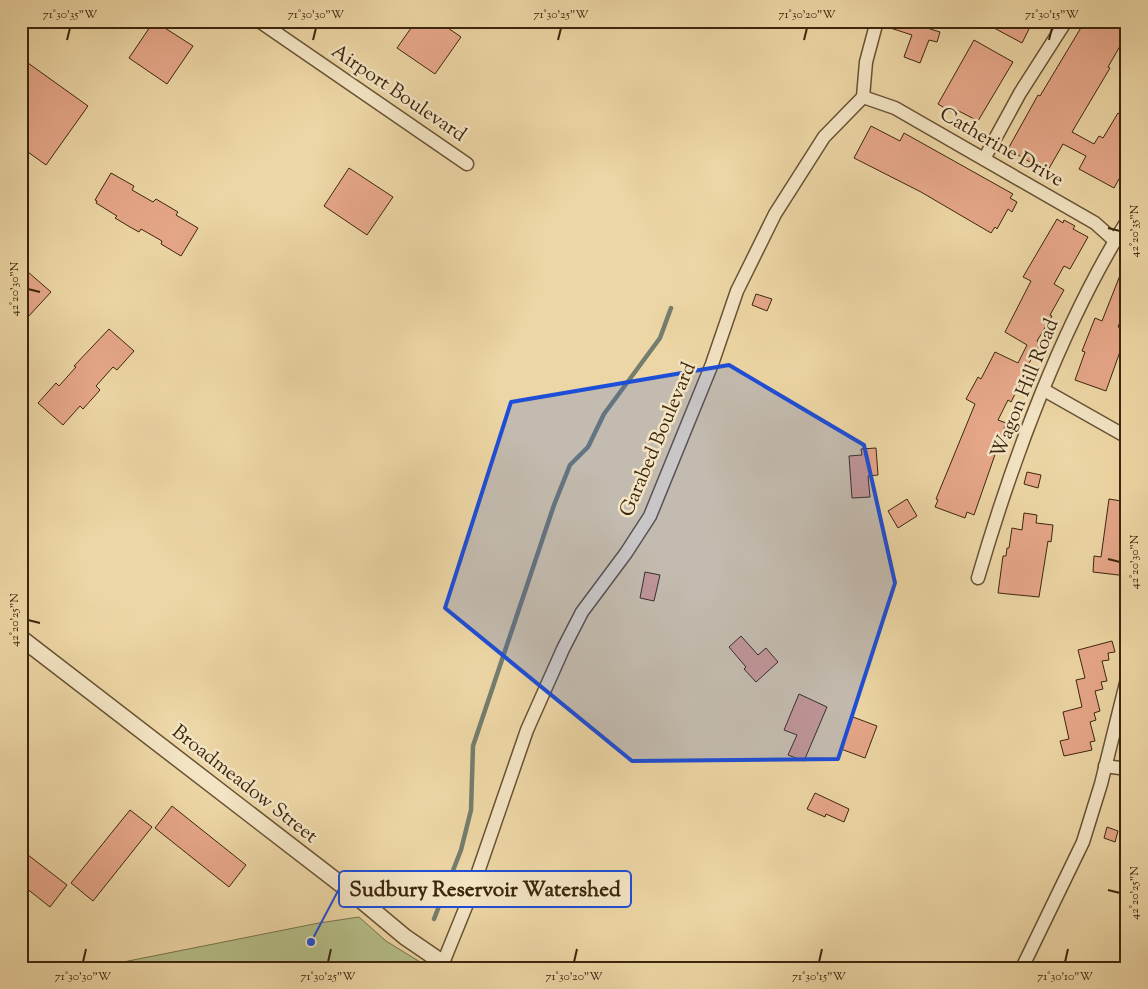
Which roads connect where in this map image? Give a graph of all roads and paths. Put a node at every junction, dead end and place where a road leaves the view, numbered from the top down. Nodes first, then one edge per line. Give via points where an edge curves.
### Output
1 (260, 21) edge
2 (877, 21) edge
3 (1066, 21) edge
4 (863, 97) junction
5 (984, 159) junction
6 (467, 164) dead end
7 (1127, 221) edge
8 (1115, 241) junction
9 (1044, 390) junction
10 (1127, 437) edge
11 (978, 578) dead end
12 (21, 638) edge
13 (1127, 679) edge
14 (1105, 766) junction
15 (1127, 769) edge
16 (446, 966) edge
17 (1022, 968) edge

1 - 6 street, Airport Boulevard
2 - 4 street via 866,62
3 - 5 street via 1020,92
4 - 5 street, Catherine Drive via 895,108
4 - 16 street, Garabed Boulevard via 824,137 775,214 737,291 712,364 650,516 582,612 563,649 527,730
5 - 8 street, Catherine Drive via 1095,223
7 - 8 street, Wagon Hill Road
8 - 9 street, Wagon Hill Road
9 - 10 street
9 - 11 street, Wagon Hill Road via 1012,471
12 - 16 street, Broadmeadow Street
13 - 14 street
14 - 15 street
14 - 17 street via 1083,842

